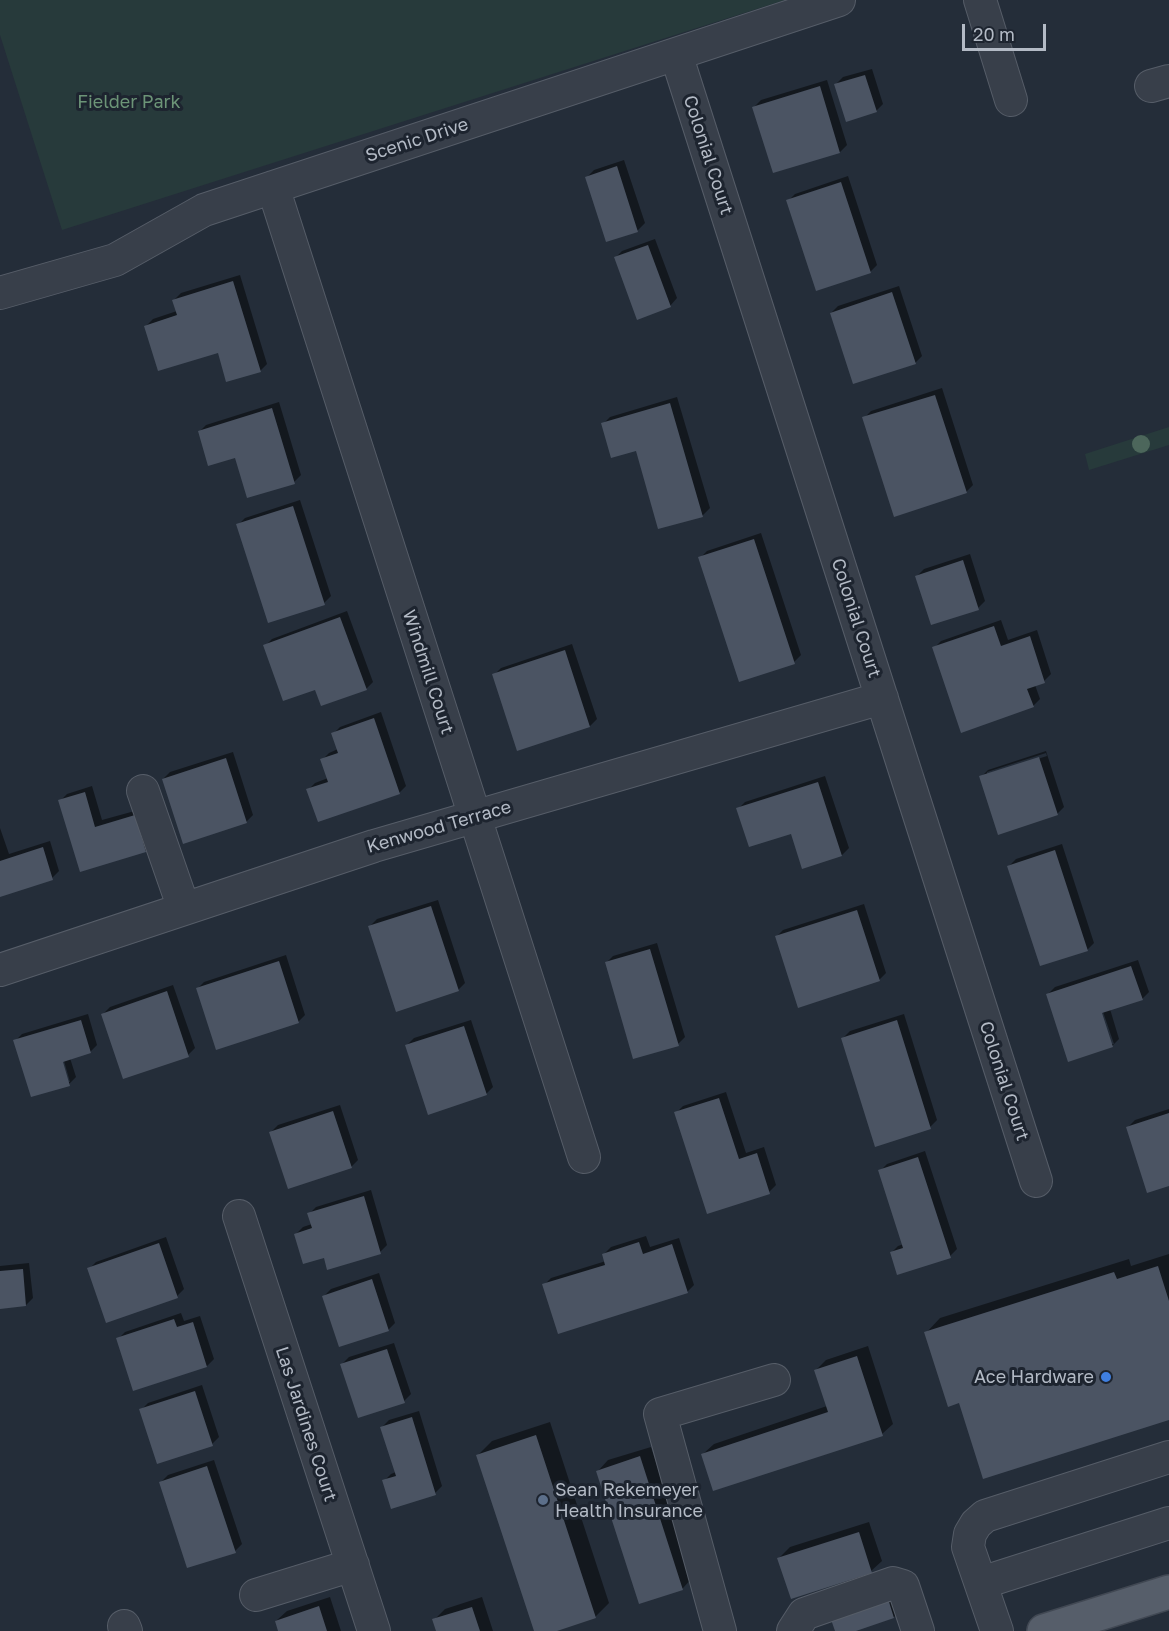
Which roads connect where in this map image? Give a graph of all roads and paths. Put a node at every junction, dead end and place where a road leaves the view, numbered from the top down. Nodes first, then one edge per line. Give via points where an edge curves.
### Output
1 (839, 0) edge
2 (980, 0) edge
3 (676, 54) junction
4 (1011, 100) dead end
5 (273, 187) junction
6 (0, 293) edge
7 (882, 698) junction
8 (144, 791) dead end
9 (475, 817) junction
10 (184, 909) junction
11 (0, 970) edge
12 (584, 1157) dead end
13 (1036, 1181) dead end
14 (239, 1216) dead end
15 (774, 1380) dead end
16 (1169, 1457) edge
17 (1169, 1523) edge
18 (353, 1565) junction
19 (981, 1583) junction
20 (1169, 1592) edge
21 (256, 1595) dead end
22 (374, 1631) edge
23 (720, 1631) edge
24 (793, 1631) edge
25 (918, 1631) edge
26 (997, 1631) edge
27 (1044, 1631) edge

1 - 3 street, Scenic Drive
2 - 4 street
3 - 5 street, Scenic Drive
3 - 7 street, Colonial Court
5 - 6 street, Scenic Drive via 204,210 115,260
5 - 9 street, Windmill Court
7 - 9 street, Kenwood Terrace
7 - 13 street, Colonial Court
8 - 10 street
9 - 10 street, Kenwood Terrace
9 - 12 street, Windmill Court
10 - 11 street, Kenwood Terrace
14 - 18 street, Las Jardines Court
15 - 23 street via 660,1414
16 - 19 street via 985,1516 970,1534 968,1547
17 - 19 street
18 - 21 street
18 - 22 street, Las Jardines Court
19 - 26 street
20 - 27 main road
24 - 25 street via 804,1614 892,1584 903,1586

